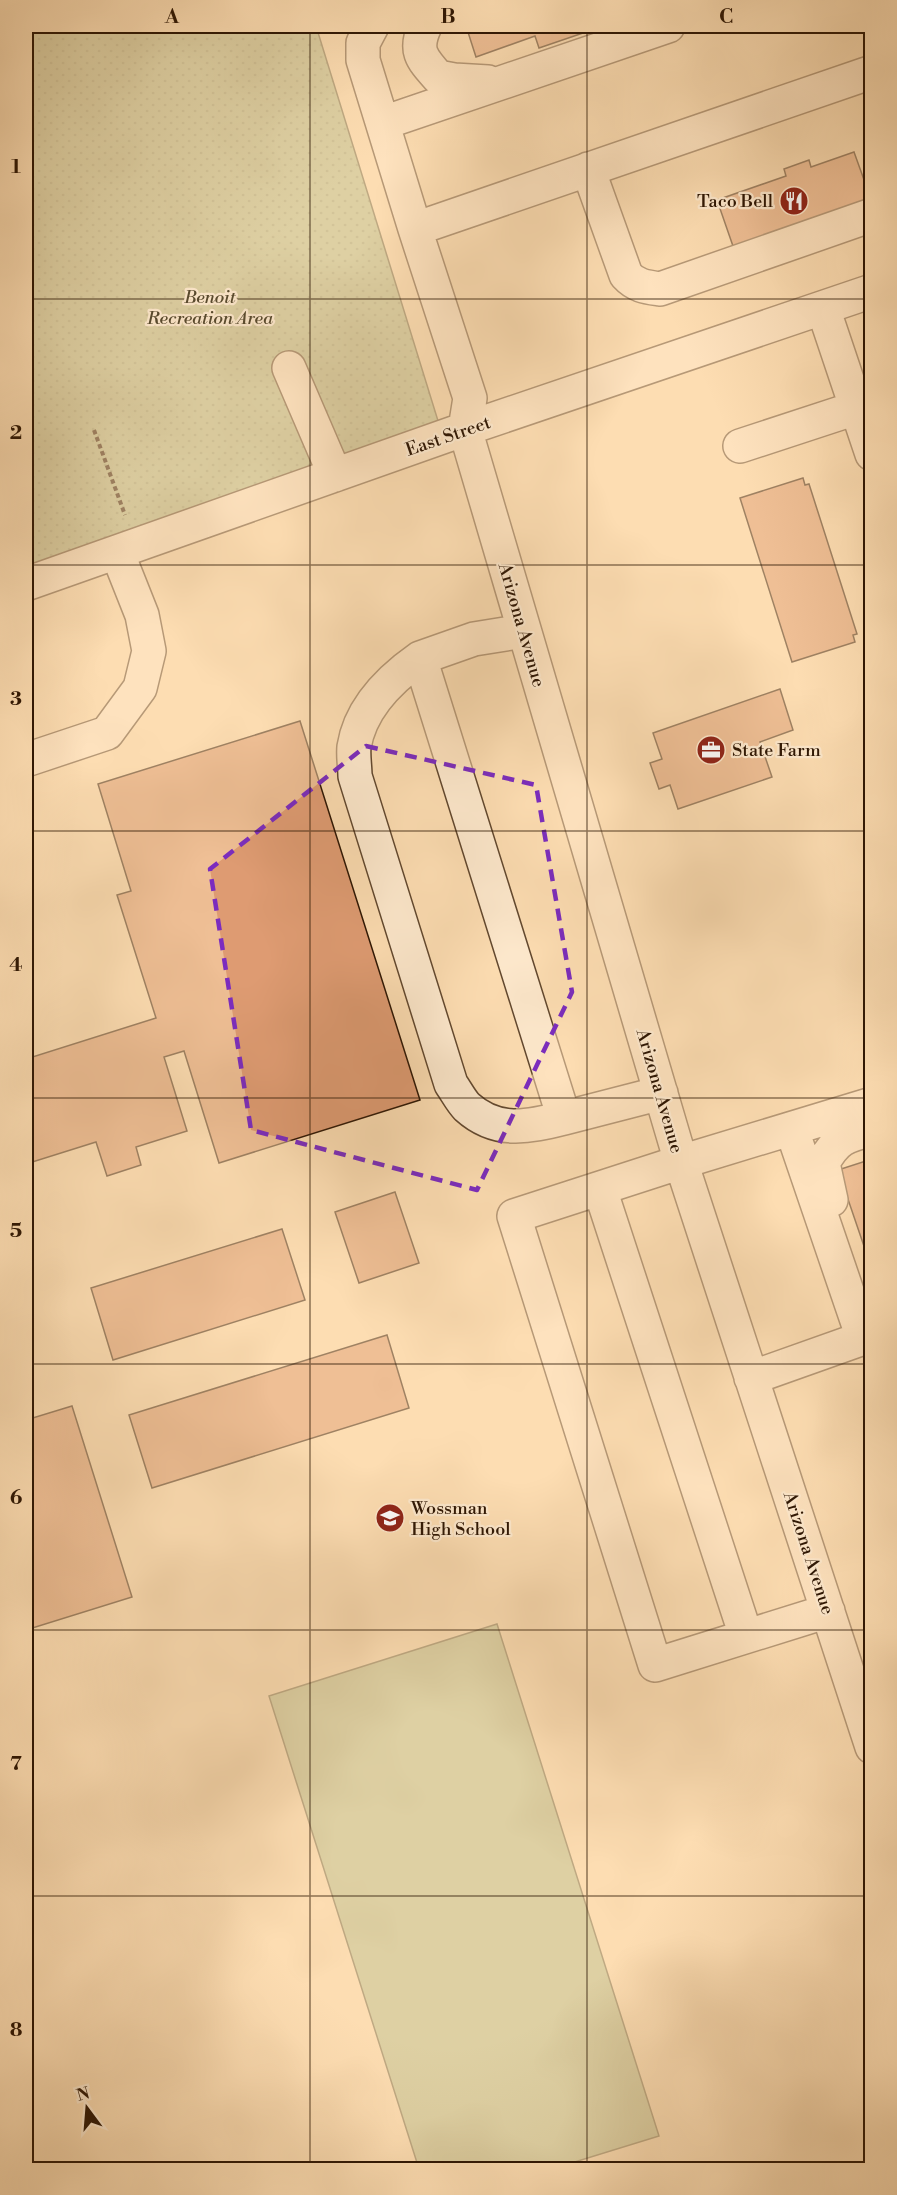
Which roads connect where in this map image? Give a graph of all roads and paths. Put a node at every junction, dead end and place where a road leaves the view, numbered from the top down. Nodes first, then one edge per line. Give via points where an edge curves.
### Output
1 (372, 26) edge
2 (425, 26) edge
3 (668, 26) edge
4 (505, 83) junction
5 (869, 83) edge
6 (383, 123) junction
7 (588, 169) junction
8 (872, 215) edge
9 (415, 229) junction
10 (872, 291) edge
11 (823, 308) junction
12 (289, 368) dead end
13 (859, 373) edge
14 (465, 429) junction
15 (94, 430) dead end
16 (866, 430) edge
17 (740, 446) dead end
18 (335, 475) junction
19 (125, 516) dead end
20 (117, 552) junction
21 (26, 584) edge
22 (524, 631) junction
23 (420, 658) junction
24 (26, 760) edge
25 (661, 1092) junction
26 (872, 1104) edge
27 (564, 1118) junction
28 (872, 1129) edge
29 (792, 1130) junction
30 (681, 1162) junction
31 (600, 1189) junction
32 (842, 1278) junction
33 (867, 1337) edge
34 (751, 1378) junction
35 (828, 1611) junction
36 (746, 1636) junction
37 (872, 1747) edge

1 - 6 street via 363,43 363,60
2 - 4 street via 418,40 422,57 438,77
3 - 4 street
4 - 6 street
5 - 7 street
6 - 9 street
7 - 8 street via 626,275 634,283 660,289
7 - 9 street
9 - 14 street via 470,398
10 - 11 street, East Street
11 - 13 street
11 - 14 street, East Street
12 - 18 street
13 - 16 street
14 - 18 street, East Street
14 - 22 street, Arizona Avenue
15 - 19 path
16 - 17 street
18 - 20 street, East Street
20 - 21 street, East Street
20 - 24 street via 142,615 149,651 140,688 108,734
22 - 23 street via 474,639
22 - 25 street, Arizona Avenue
23 - 27 street
23 - 27 street via 397,674 362,719 354,749 355,776 447,1073 466,1106 491,1123 535,1125
25 - 27 street
25 - 30 street, Arizona Avenue
26 - 29 street
28 - 32 street via 846,1137 832,1147 823,1163 846,1248 848,1268
29 - 30 street
29 - 32 street
30 - 31 street
30 - 34 street, Arizona Avenue
31 - 36 street
31 - 36 street via 514,1216 655,1665
32 - 33 street
33 - 34 street
34 - 35 street, Arizona Avenue
35 - 36 street
35 - 37 street, Arizona Avenue

